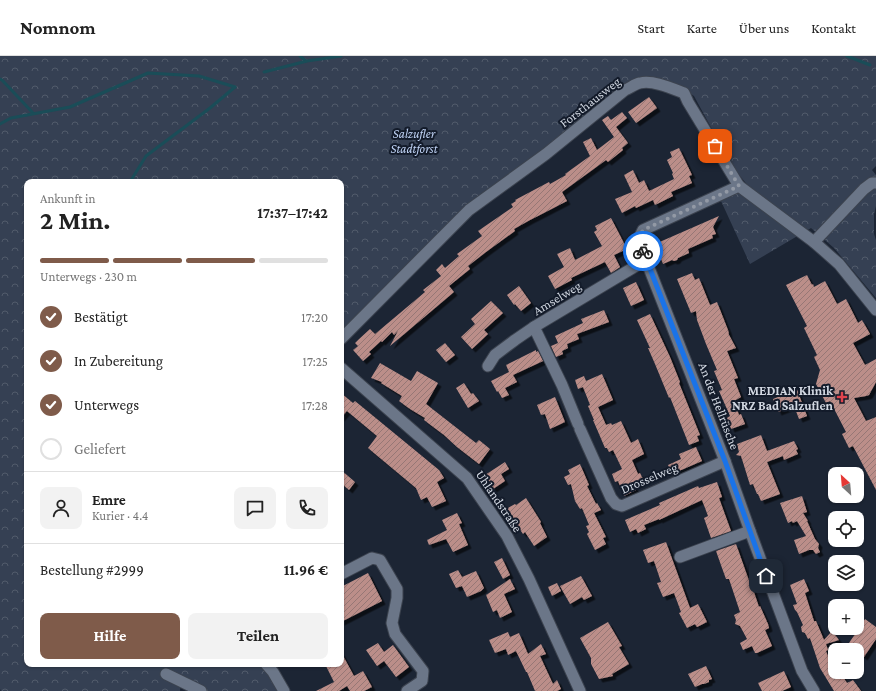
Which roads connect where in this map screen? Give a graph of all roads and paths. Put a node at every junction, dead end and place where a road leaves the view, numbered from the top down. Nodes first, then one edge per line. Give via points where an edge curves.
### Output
1 (876, 183) edge
2 (739, 186) junction
3 (814, 242) junction
4 (646, 260) junction
5 (876, 310) edge
6 (534, 327) junction
7 (344, 336) edge
8 (488, 366) dead end
9 (344, 371) edge
10 (725, 461) junction
11 (750, 531) junction
12 (680, 557) dead end
13 (344, 572) edge
14 (269, 667) edge
15 (166, 674) dead end
16 (201, 691) edge
17 (284, 691) edge
18 (407, 691) edge
19 (580, 691) edge
20 (814, 691) edge

1 - 3 street via 864,189
2 - 3 street, Forsthausweg
2 - 4 street, An der Hellrüsche via 643,230 638,240
2 - 7 street, Forsthausweg via 684,93 665,86 640,83 625,90 546,154 469,210
3 - 5 street, Forsthausweg via 838,264
4 - 6 street, Amselweg
4 - 10 street, An der Hellrüsche
6 - 8 street, Amselweg via 494,355
6 - 10 street, Drosselweg via 562,385 590,453 616,504 622,506
9 - 19 street, Uhlandstraße via 467,478 507,536
10 - 11 street, An der Hellrüsche
11 - 12 street
11 - 20 street, An der Hellrüsche via 802,671
13 - 18 street via 372,558 380,560 396,588 397,598 392,623 395,634 423,672 422,681
14 - 17 street
15 - 16 street

